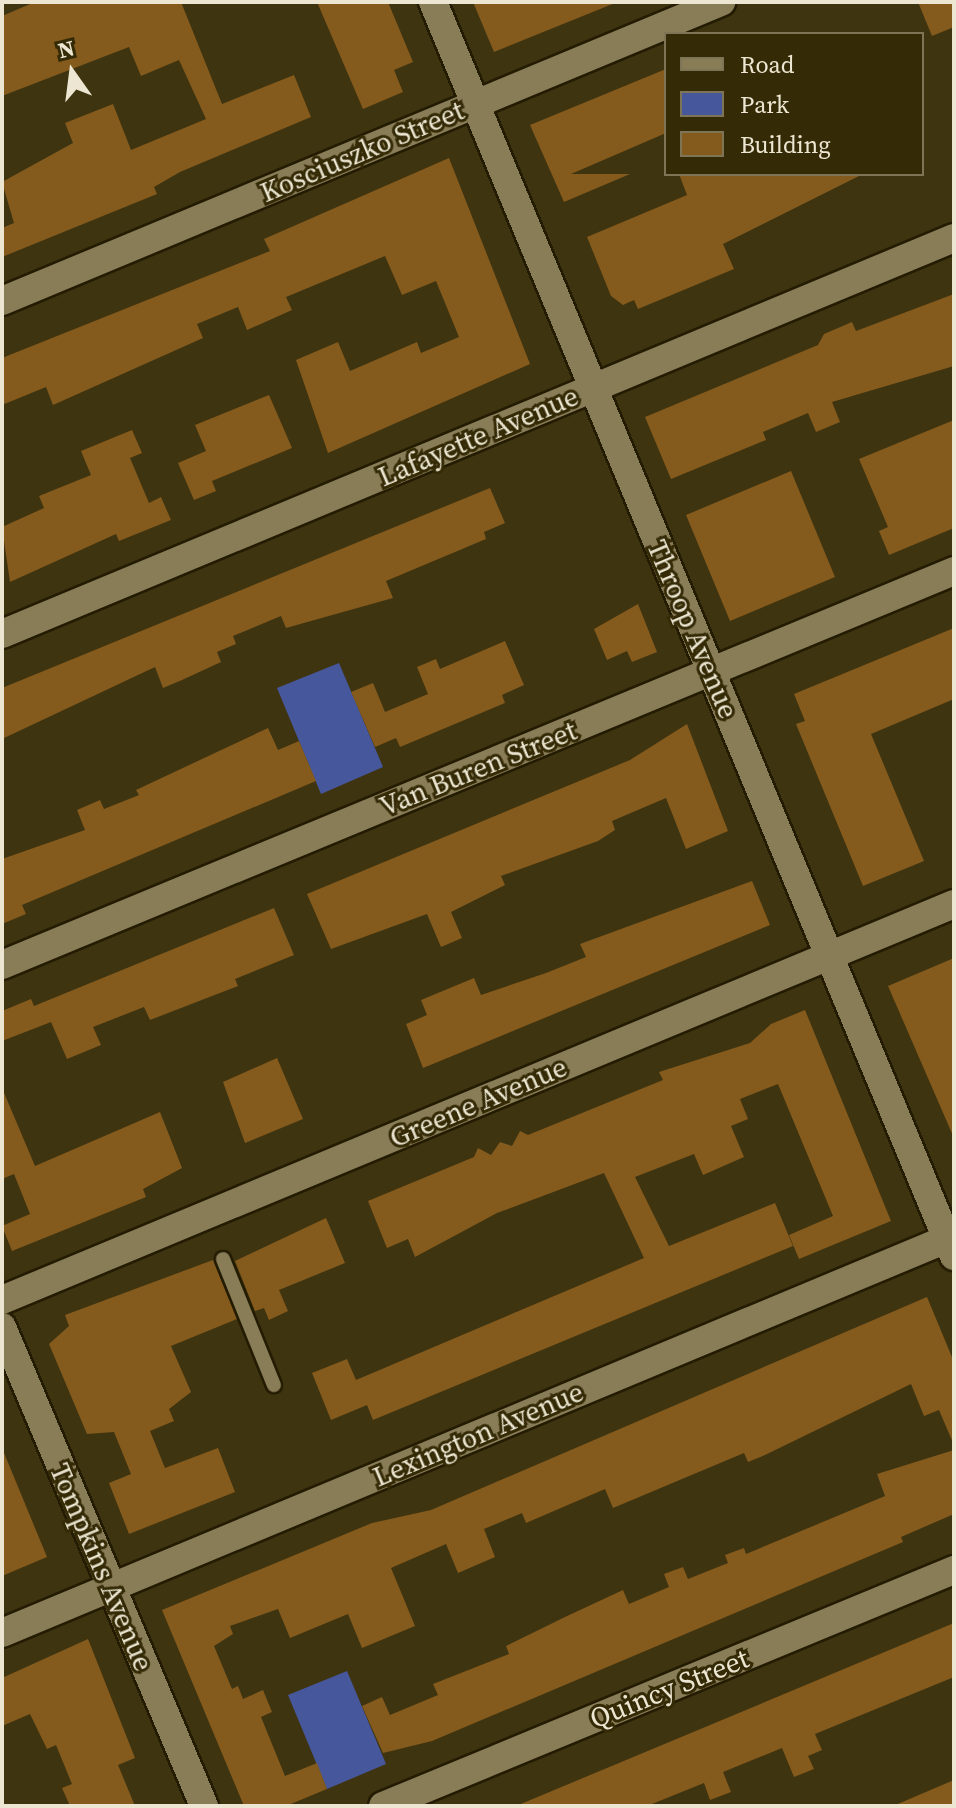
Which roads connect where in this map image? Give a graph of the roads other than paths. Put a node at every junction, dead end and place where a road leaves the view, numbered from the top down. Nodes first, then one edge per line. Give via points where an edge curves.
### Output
1 (433, 2) edge
2 (721, 2) edge
3 (475, 104) junction
4 (954, 238) edge
5 (2, 301) edge
6 (593, 388) junction
7 (954, 571) edge
8 (2, 634) edge
9 (711, 672) junction
10 (954, 904) edge
11 (829, 956) junction
12 (2, 965) edge
13 (952, 1244) edge
14 (223, 1259) dead end
15 (2, 1300) edge
16 (2, 1327) edge
17 (274, 1385) dead end
18 (954, 1570) edge
19 (110, 1587) junction
20 (2, 1633) edge
21 (204, 1806) edge
22 (383, 1806) edge

1 - 3 street, Throop Avenue
2 - 3 street, Kosciuszko Street
3 - 5 street, Kosciuszko Street
3 - 6 street, Throop Avenue
4 - 6 street, Lafayette Avenue
6 - 8 street, Lafayette Avenue
6 - 9 street, Throop Avenue
7 - 9 street, Van Buren Street
9 - 11 street, Throop Avenue
9 - 12 street, Van Buren Street
10 - 11 street, Greene Avenue
11 - 13 street, Throop Avenue
11 - 15 street, Greene Avenue
13 - 19 street, Lexington Avenue
14 - 17 lane
16 - 19 street, Tompkins Avenue
18 - 22 street, Quincy Street
19 - 20 street, Lexington Avenue
19 - 21 street, Tompkins Avenue

